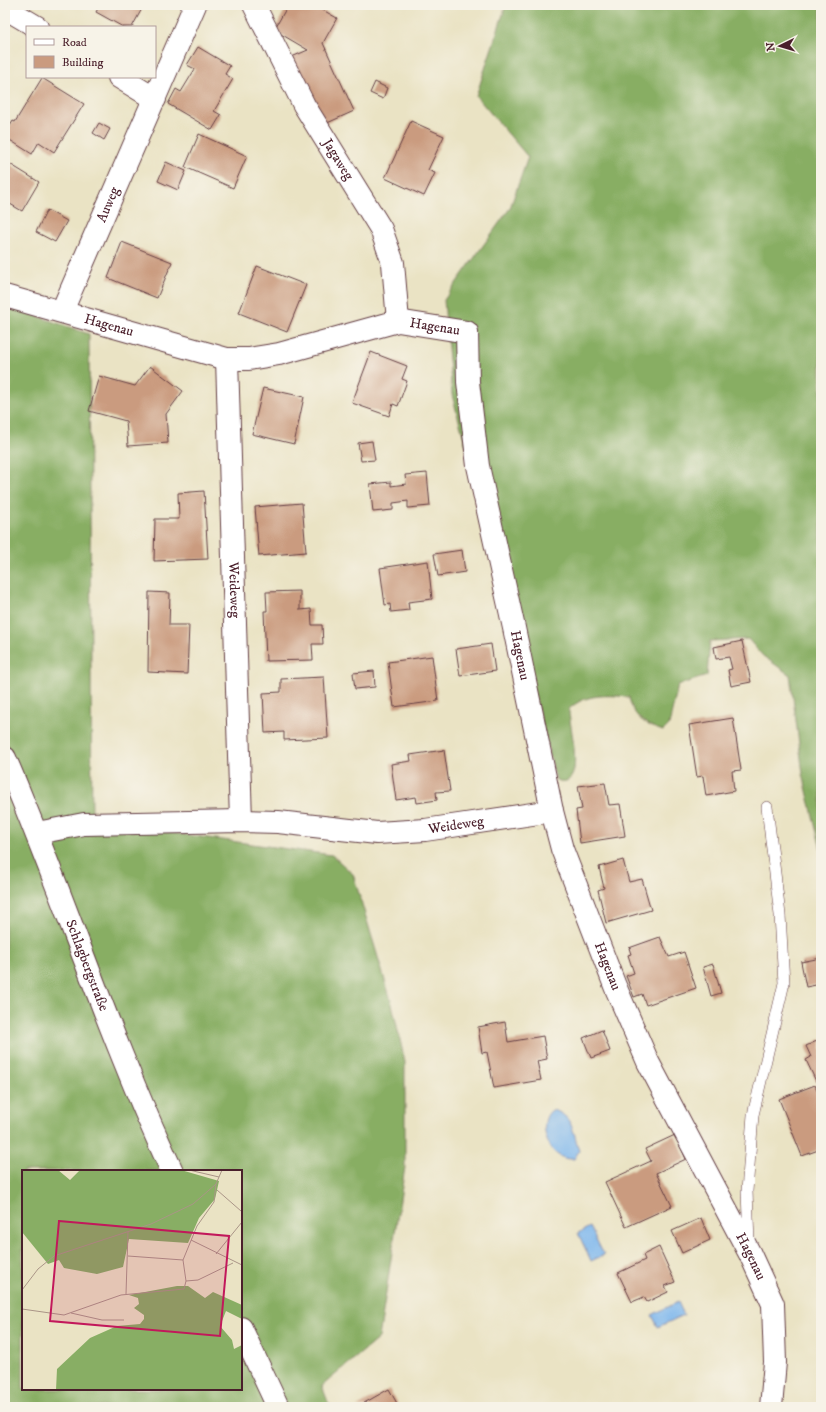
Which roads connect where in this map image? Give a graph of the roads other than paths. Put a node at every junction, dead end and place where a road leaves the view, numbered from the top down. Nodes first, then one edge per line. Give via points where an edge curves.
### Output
1 (194, 5) edge
2 (254, 5) edge
3 (5, 8) edge
4 (35, 26) edge
5 (121, 78) edge
6 (155, 99) junction
7 (5, 296) edge
8 (62, 311) junction
9 (398, 321) junction
10 (227, 359) junction
11 (5, 758) edge
12 (767, 808) dead end
13 (552, 811) junction
14 (241, 821) junction
15 (37, 833) junction
16 (172, 1170) edge
17 (750, 1254) junction
18 (242, 1330) edge
19 (278, 1407) edge
20 (771, 1407) edge

1 - 6 street, Auweg
2 - 9 street, Jagaweg via 304,105 381,229 393,263
3 - 4 street
5 - 6 street
6 - 8 street, Auweg
7 - 8 street, Hagenau
8 - 10 street, Hagenau
9 - 10 street, Hagenau via 279,354 249,359
9 - 13 street, Hagenau via 467,332 468,382 478,466
10 - 14 street, Weideweg
11 - 15 street, Schlagbergstraße
12 - 17 lane via 780,915 784,983 753,1115 747,1191
13 - 14 street, Weideweg via 425,830 377,833 278,822
13 - 17 street, Hagenau via 575,884 648,1062
14 - 15 street, Weideweg via 84,824
15 - 16 street, Schlagbergstraße via 134,1083
17 - 20 street, Hagenau via 773,1304 775,1362
18 - 19 street

